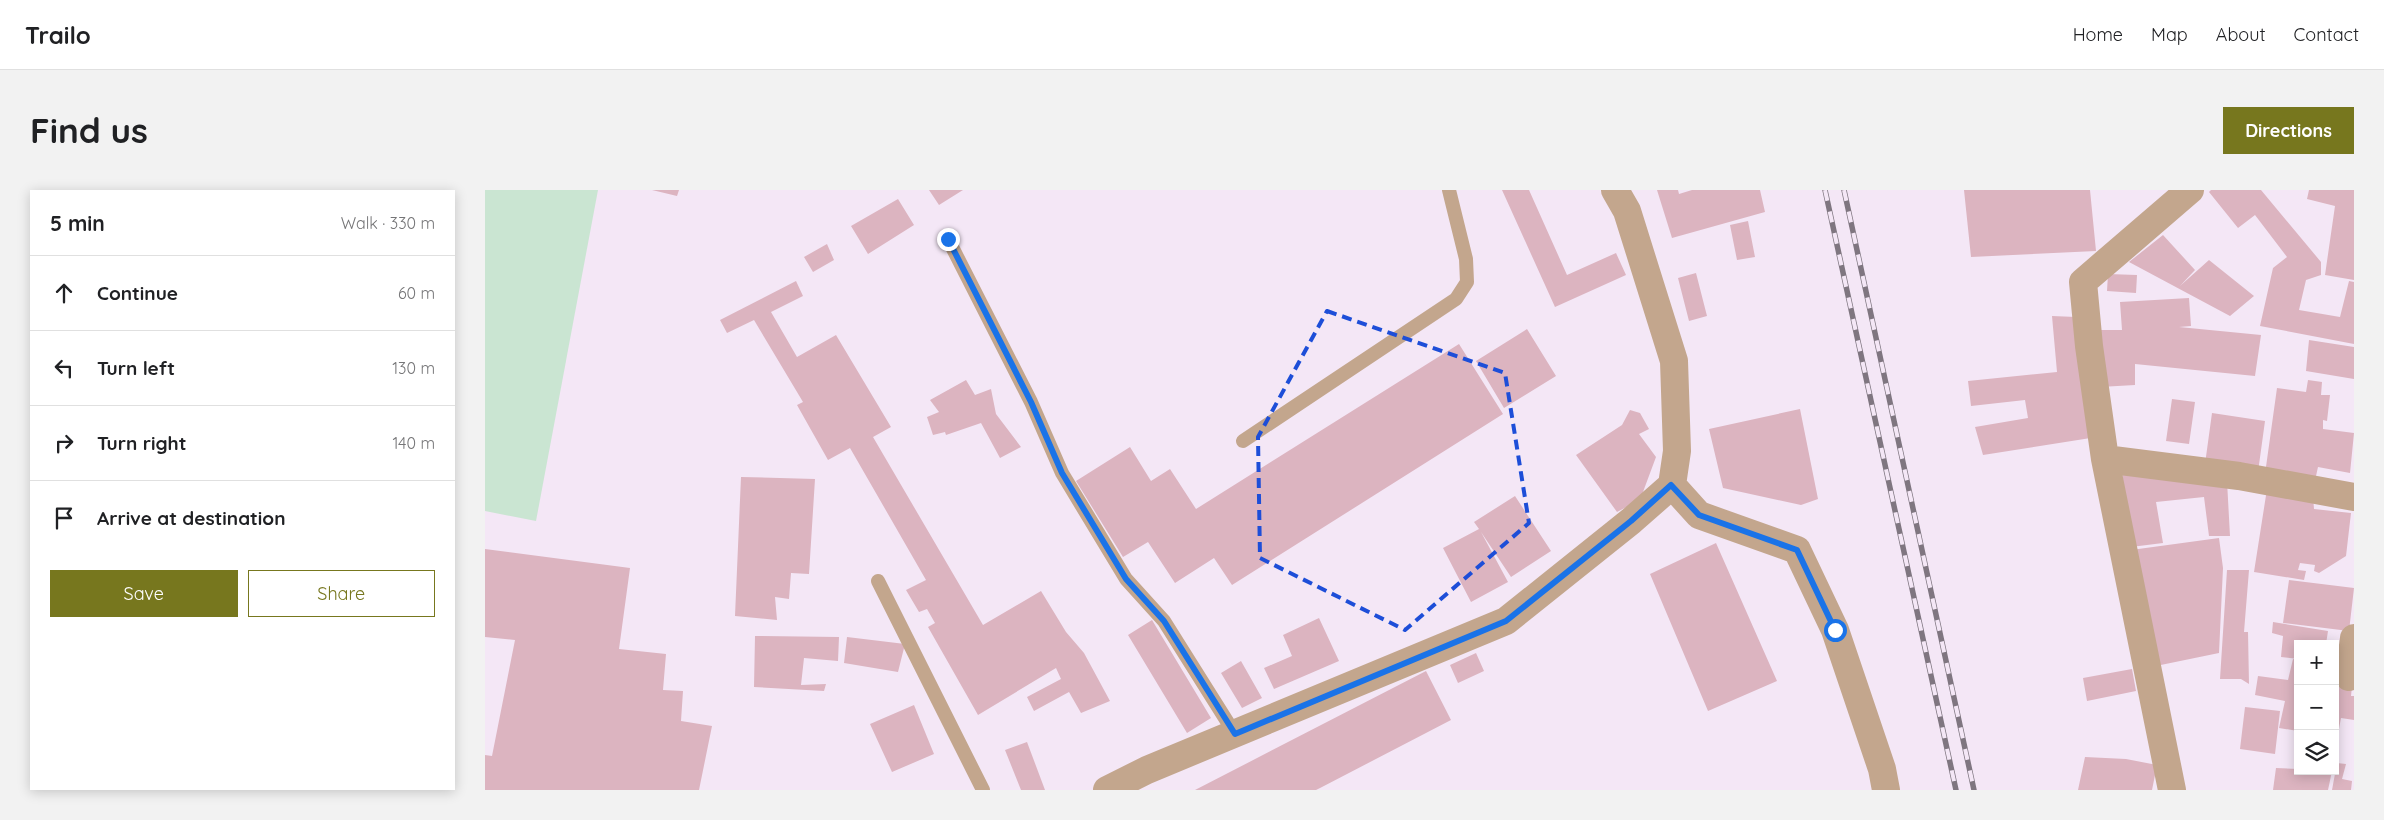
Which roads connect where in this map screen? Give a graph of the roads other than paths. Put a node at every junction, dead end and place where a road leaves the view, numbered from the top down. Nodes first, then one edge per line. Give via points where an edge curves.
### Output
1 (1449, 190) edge
2 (1615, 190) edge
3 (2190, 190) edge
4 (948, 239) dead end
5 (1243, 442) dead end
6 (2105, 459) junction
7 (1671, 485) junction
8 (2354, 497) edge
9 (878, 581) dead end
10 (2354, 638) edge
11 (2349, 677) dead end
12 (1235, 734) junction
13 (983, 790) edge
14 (1107, 790) edge
15 (1886, 790) edge
16 (2172, 790) edge

1 - 5 lane via 1466,259 1467,282 1456,299
2 - 7 street via 1627,211 1674,360 1677,451
3 - 6 street via 2083,282
4 - 12 lane via 1031,402 1062,473 1126,579 1164,621
6 - 8 street via 2239,476
6 - 16 street
7 - 12 street via 1506,621
7 - 15 street via 1699,515 1797,550 1835,630 1882,769
9 - 13 lane
10 - 11 street
12 - 14 street

